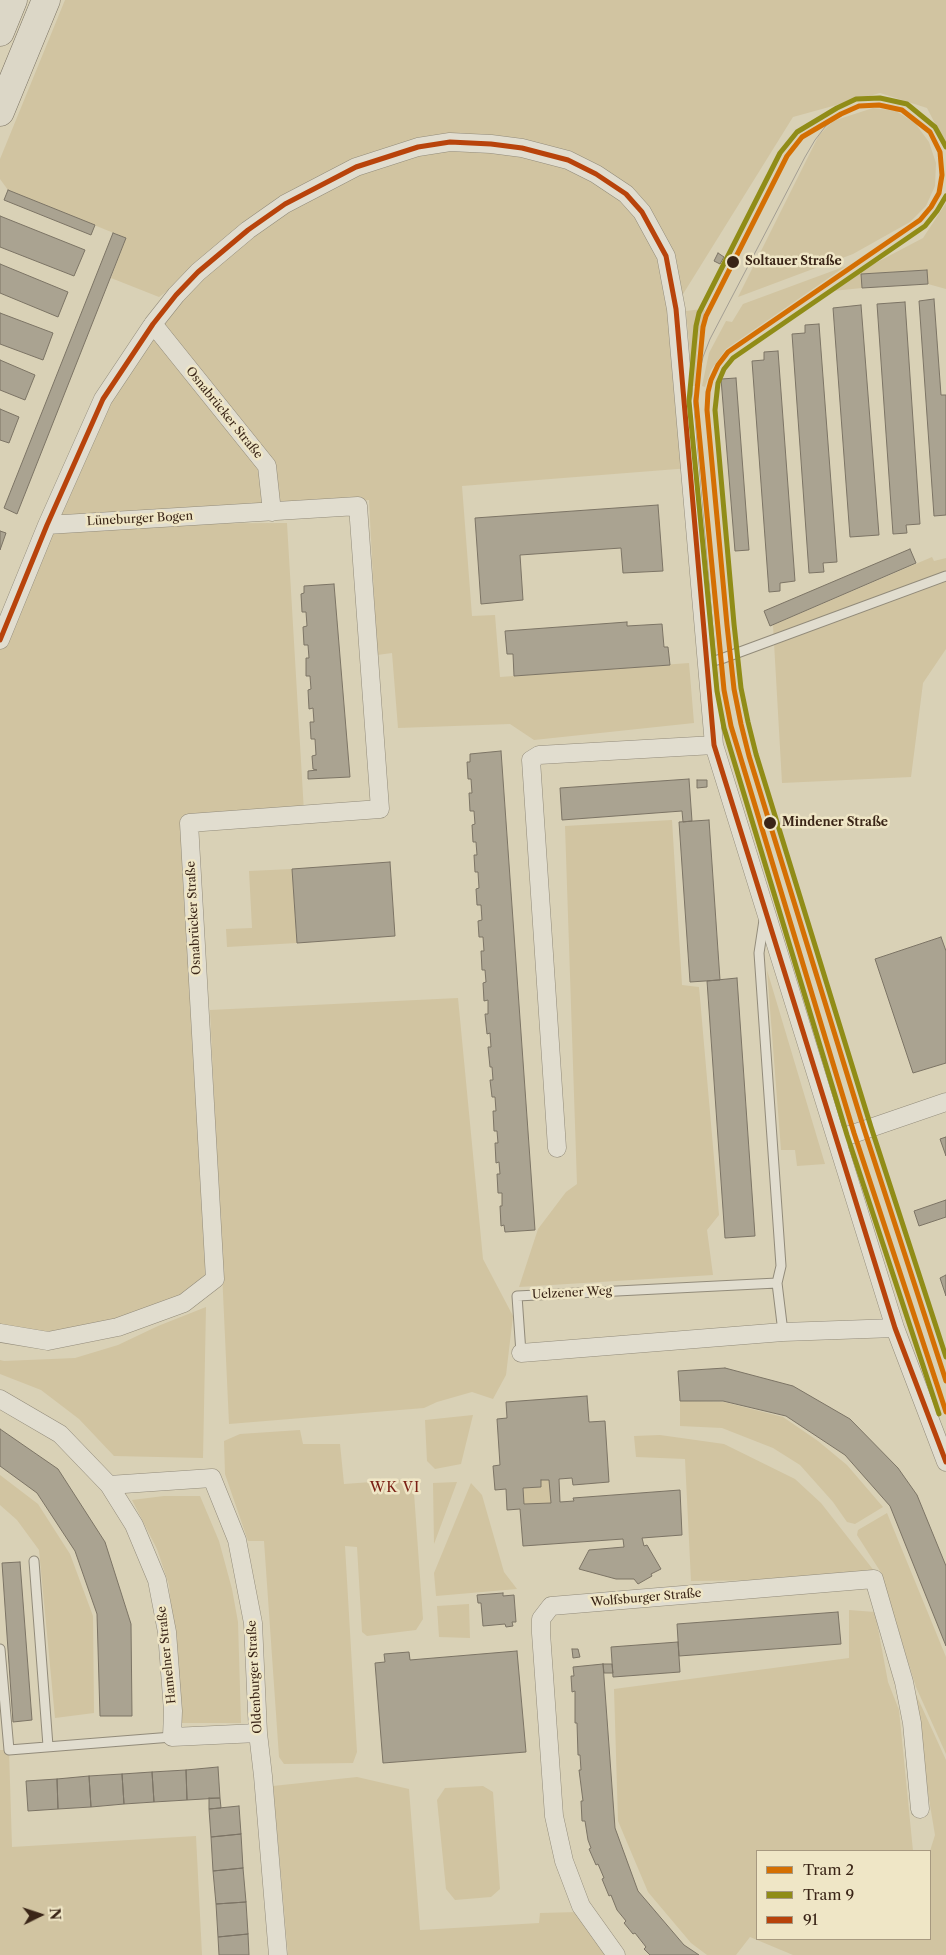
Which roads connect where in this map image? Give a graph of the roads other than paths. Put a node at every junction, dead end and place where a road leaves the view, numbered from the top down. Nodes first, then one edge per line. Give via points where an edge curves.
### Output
1 (13, 0) edge
2 (46, 0) edge
3 (0, 32) edge
4 (0, 112) edge
5 (153, 324) junction
6 (358, 506) joint
7 (272, 512) junction
8 (47, 525) junction
9 (946, 576) edge
10 (0, 640) edge
11 (706, 663) junction
12 (714, 745) junction
13 (765, 912) junction
14 (946, 1102) edge
15 (838, 1139) junction
16 (557, 1148) dead end
17 (777, 1283) junction
18 (895, 1328) junction
19 (783, 1332) junction
20 (0, 1333) edge
21 (521, 1353) joint
22 (0, 1399) edge
23 (941, 1437) edge
24 (946, 1462) edge
25 (109, 1485) junction
26 (34, 1561) dead end
27 (0, 1648) edge
28 (258, 1733) junction
29 (172, 1737) junction
30 (48, 1746) junction
31 (920, 1809) dead end
32 (278, 1955) edge
33 (616, 1955) edge

1 - 3 highway
2 - 4 highway
5 - 7 street, Osnabrücker Straße via 267,466
5 - 8 street via 103,399
5 - 11 street via 198,272 248,230 285,204 356,167 418,147 450,142 522,148 568,160 596,174 626,194 642,212 666,256 676,309
6 - 7 street, Lüneburger Bogen
6 - 20 street, Osnabrücker Straße via 380,809 189,823 215,1279 184,1303 118,1327 48,1340
7 - 8 street, Lüneburger Bogen
8 - 10 street
9 - 11 lane
11 - 12 street
12 - 13 street
12 - 16 street via 540,755 531,760
13 - 15 street
13 - 17 lane via 759,952 781,1266
14 - 15 street
15 - 18 street
17 - 19 lane
17 - 21 lane, Uelzener Weg via 517,1296
18 - 19 street, Uelzener Weg
18 - 23 street
19 - 21 street, Uelzener Weg
22 - 25 street, Hamelner Straße via 60,1434
23 - 24 street
25 - 28 street, Oldenburger Straße via 212,1478 237,1540 253,1623
25 - 29 street, Hamelner Straße via 134,1525 157,1580 167,1632
26 - 30 lane
27 - 30 lane via 9,1750
28 - 29 street
28 - 32 street, Oldenburger Straße
29 - 30 lane
31 - 33 street, Wolfsburger Straße via 912,1723 904,1682 874,1579 551,1606 541,1618 554,1816 564,1862 581,1906

